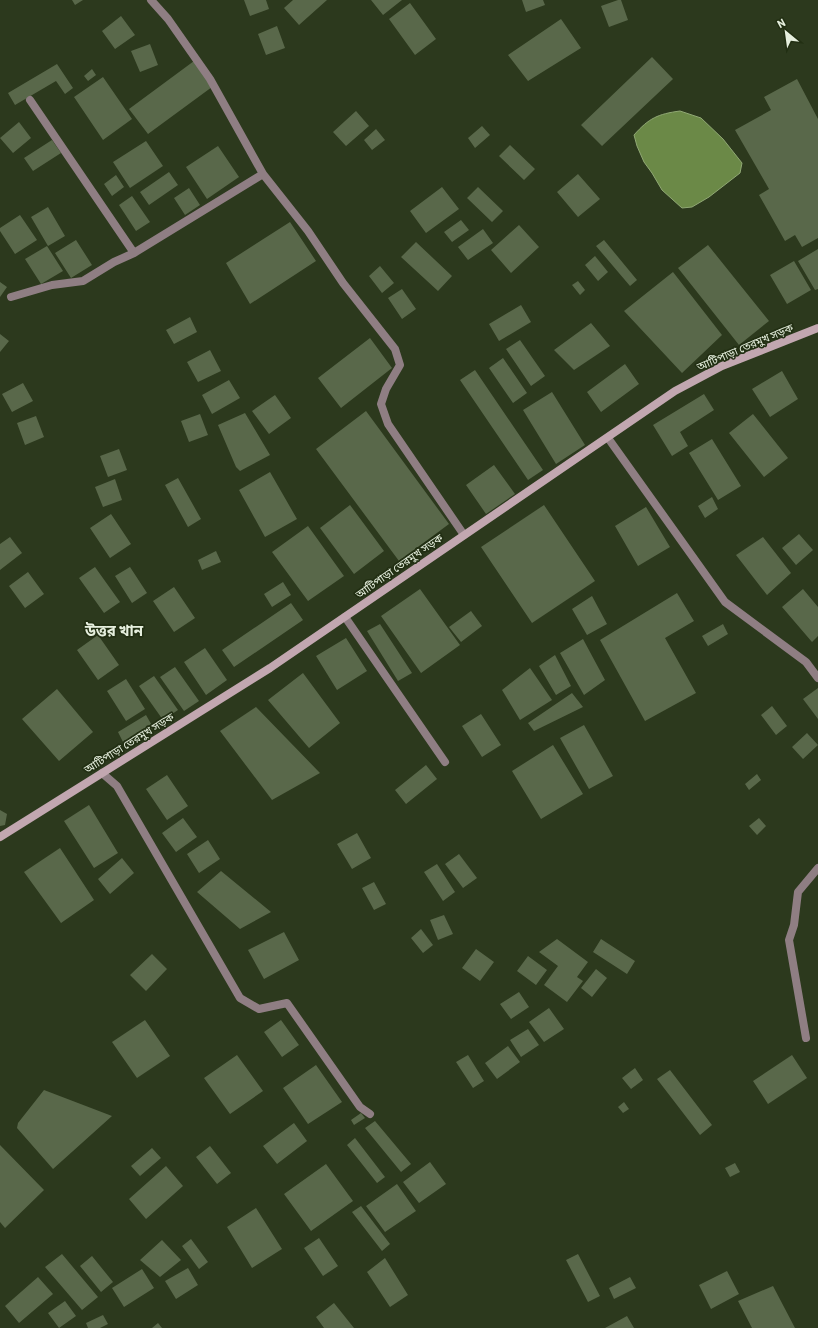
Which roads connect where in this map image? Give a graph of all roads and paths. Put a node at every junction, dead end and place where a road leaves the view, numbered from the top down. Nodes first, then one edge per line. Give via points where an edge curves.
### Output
1 (151, 0) edge
2 (30, 100) dead end
3 (264, 174) junction
4 (134, 253) junction
5 (11, 298) dead end
6 (818, 328) edge
7 (608, 438) junction
8 (464, 535) junction
9 (345, 617) junction
10 (818, 678) edge
11 (445, 762) dead end
12 (102, 773) junction
13 (0, 837) edge
14 (818, 868) edge
15 (806, 1038) dead end
16 (370, 1114) dead end

1 - 3 street via 168,19 210,79
2 - 4 street
3 - 4 street
3 - 8 street via 308,231 343,283 395,349 400,365 386,389 381,404 388,424
4 - 5 street via 83,281 52,285
6 - 7 main road, আটিপাড়া তেরমুখ সড়ক via 722,366 675,391
7 - 8 main road, আটিপাড়া তেরমুখ সড়ক
7 - 10 street via 725,602 806,662
8 - 9 main road, আটিপাড়া তেরমুখ সড়ক
9 - 11 street
9 - 12 main road, আটিপাড়া তেরমুখ সড়ক via 270,668
12 - 13 main road, আটিপাড়া তেরমুখ সড়ক
12 - 16 street via 117,786 240,998 259,1009 287,1004 360,1107
14 - 15 street via 798,892 794,925 789,940

